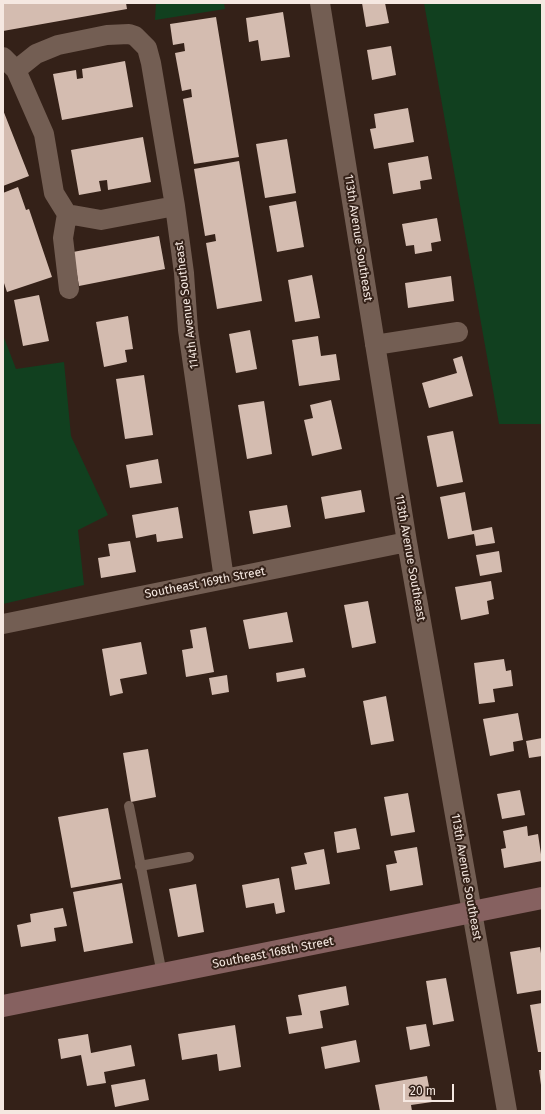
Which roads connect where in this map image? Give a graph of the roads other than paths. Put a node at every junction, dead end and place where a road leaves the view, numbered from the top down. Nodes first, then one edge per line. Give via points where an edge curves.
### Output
1 (320, 3) edge
2 (10, 64) edge
3 (175, 206) junction
4 (67, 214) junction
5 (69, 289) dead end
6 (458, 332) dead end
7 (375, 345) junction
8 (407, 542) junction
9 (224, 579) junction
10 (3, 624) edge
11 (129, 806) dead end
12 (189, 857) dead end
13 (140, 866) junction
14 (542, 898) edge
15 (472, 913) junction
16 (162, 974) junction
17 (3, 1006) edge
18 (507, 1111) edge

1 - 7 street, 113th Avenue Southeast
2 - 3 street, 114th Avenue Southeast via 58,45 107,35 135,36 147,48 151,63
2 - 4 street via 44,134 54,193
3 - 4 street via 101,220
3 - 9 street, 114th Avenue Southeast via 188,330
4 - 5 street via 63,238
6 - 7 street
7 - 8 street, 113th Avenue Southeast
8 - 9 street, Southeast 169th Street
8 - 15 street, 113th Avenue Southeast
9 - 10 street, Southeast 169th Street
11 - 13 lane
12 - 13 lane
13 - 16 lane
14 - 15 street, Southeast 168th Street
15 - 16 street, Southeast 168th Street
15 - 18 street, 113th Avenue Southeast
16 - 17 street, Southeast 168th Street

